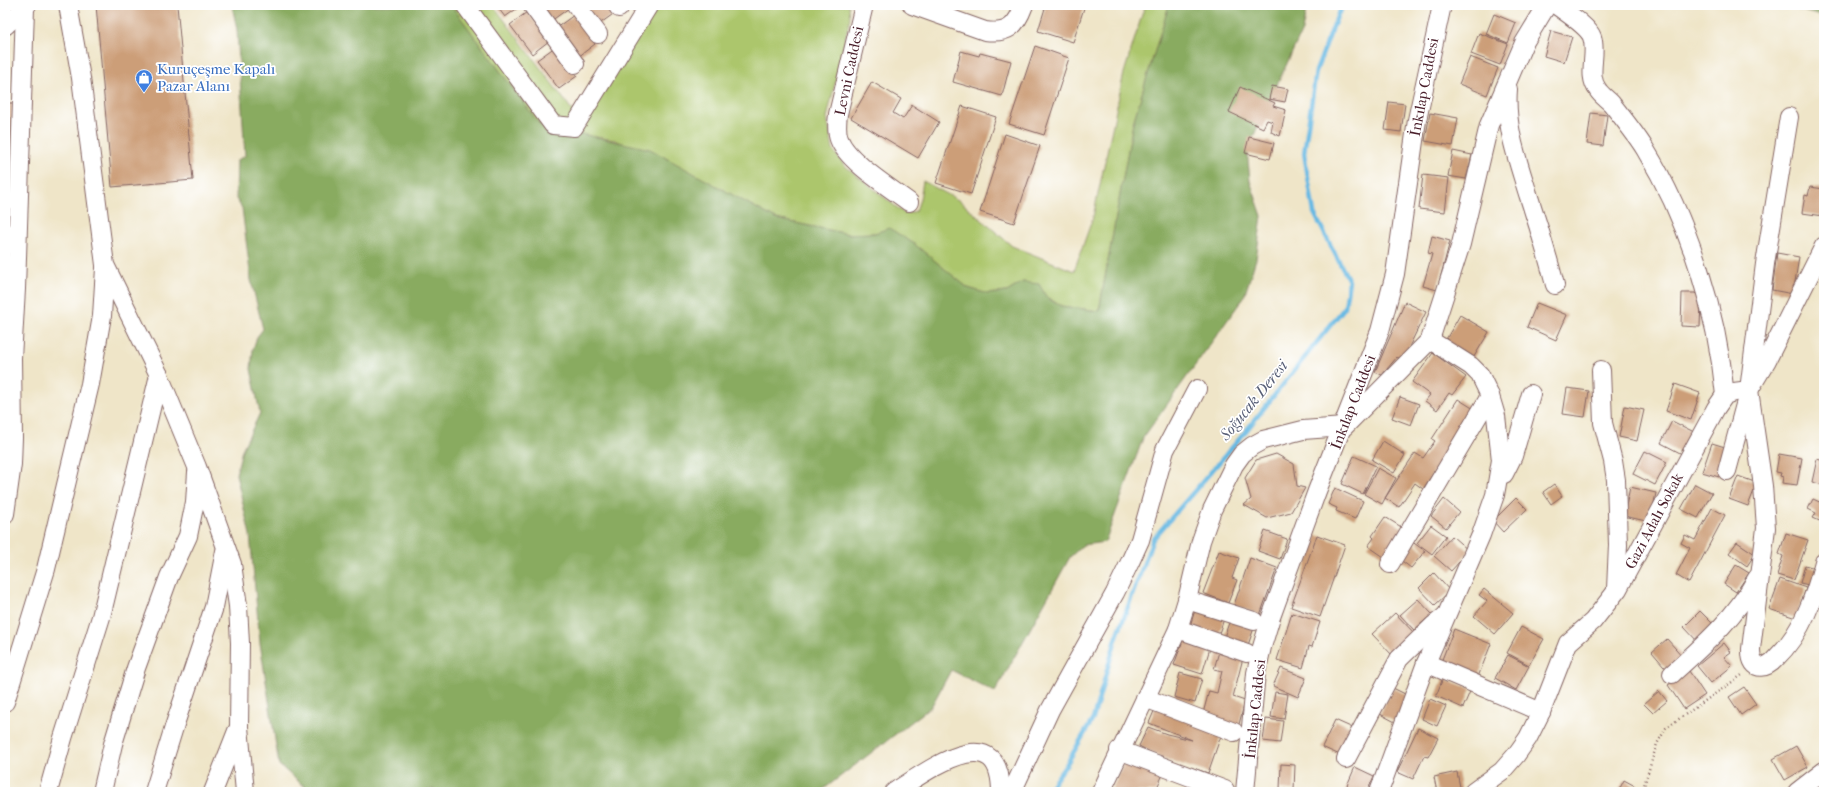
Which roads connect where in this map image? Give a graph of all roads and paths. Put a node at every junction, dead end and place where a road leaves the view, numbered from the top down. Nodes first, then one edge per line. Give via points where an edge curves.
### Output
1 (68, 5) edge
2 (465, 5) edge
3 (532, 5) edge
4 (576, 5) edge
5 (649, 5) edge
6 (864, 5) edge
7 (912, 5) edge
8 (1442, 5) edge
9 (1547, 5) edge
10 (1556, 5) edge
11 (25, 6) edge
12 (1022, 11) edge
13 (5, 26) edge
14 (598, 34) dead end
15 (575, 64) dead end
16 (1509, 76) junction
17 (1789, 117) dead end
18 (909, 202) dead end
19 (1824, 246) edge
20 (105, 265) junction
21 (1555, 285) dead end
22 (1430, 340) junction
23 (1601, 370) dead end
24 (159, 375) junction
25 (1198, 389) dead end
26 (1749, 390) junction
27 (1531, 394) dead end
28 (1725, 395) junction
29 (1490, 396) junction
30 (1344, 427) junction
31 (197, 467) junction
32 (1727, 471) dead end
33 (1498, 484) junction
34 (5, 514) edge
35 (226, 546) junction
36 (1824, 562) edge
37 (1390, 564) dead end
38 (1760, 571) junction
39 (1616, 592) junction
40 (1187, 600) junction
41 (1448, 614) junction
42 (1254, 621) dead end
43 (1178, 629) junction
44 (1247, 653) dead end
45 (1426, 663) junction
46 (1756, 665) junction
47 (1672, 674) dead end
48 (1145, 698) junction
49 (5, 702) edge
50 (1541, 712) junction
51 (239, 727) junction
52 (1234, 732) dead end
53 (1120, 750) junction
54 (1346, 759) dead end
55 (1824, 771) edge
56 (1224, 790) dead end
57 (48, 792) edge
58 (102, 792) edge
59 (154, 792) edge
60 (213, 792) edge
61 (245, 792) edge
62 (894, 792) edge
63 (1002, 792) edge
64 (1012, 792) edge
65 (1101, 792) edge
66 (1245, 792) edge
67 (1379, 792) edge
68 (1473, 792) edge
69 (1642, 792) edge
70 (1797, 792) edge

1 - 20 street via 81,78
2 - 5 street via 553,125 574,127
3 - 15 street
4 - 14 street
6 - 18 street, Levni Caddesi via 838,114 839,139 845,150 857,162
7 - 12 street via 990,32 1004,31 1012,27
8 - 30 street, İnkılap Caddesi via 1417,120 1390,299
9 - 16 street via 1524,43
10 - 28 street via 1592,37 1594,83 1598,91 1627,123 1645,150 1660,175 1677,213 1703,279 1720,352
11 - 13 street
11 - 34 street via 12,358 13,444
16 - 21 street via 1509,130 1547,251
16 - 22 street via 1490,125 1461,244
17 - 26 street via 1765,264
19 - 26 street via 1767,360
20 - 24 street
20 - 49 street via 102,316 90,384 46,569
22 - 29 street via 1471,366 1480,375
22 - 30 street
23 - 39 street via 1602,423 1616,480
24 - 31 street
24 - 57 street via 101,617
25 - 64 street via 1165,450 1140,540 1130,562 1050,710
26 - 28 street
26 - 32 street
26 - 38 street via 1765,508 1766,528
27 - 33 street via 1513,456
28 - 39 street, Gazi Adalı Sokak
29 - 33 street via 1496,416 1502,460
29 - 37 street
30 - 40 street via 1285,434 1263,440 1242,454 1212,510 1201,541
30 - 66 street, İnkılap Caddesi via 1293,556 1262,648 1256,673
31 - 35 street
31 - 58 street via 188,536 169,577 145,641 122,711
33 - 41 street via 1481,535
35 - 51 street via 236,580 238,606
35 - 59 street via 214,607
36 - 46 street via 1804,620 1793,640 1771,663
38 - 46 street via 1751,655
38 - 47 street via 1734,615
39 - 50 street, Gazi Adalı Sokak via 1593,621 1568,643
40 - 42 street
40 - 43 street
41 - 45 street
41 - 54 street via 1399,659
43 - 44 street
43 - 48 street
45 - 50 street
45 - 67 street
46 - 69 path via 1666,728 1657,744
48 - 52 street
48 - 53 street
50 - 68 street, Gazi Adalı Sokak via 1516,755 1502,771
51 - 60 street
51 - 61 street
53 - 56 street
53 - 65 street
55 - 70 street
62 - 63 street via 953,757 966,753 987,756 999,769

